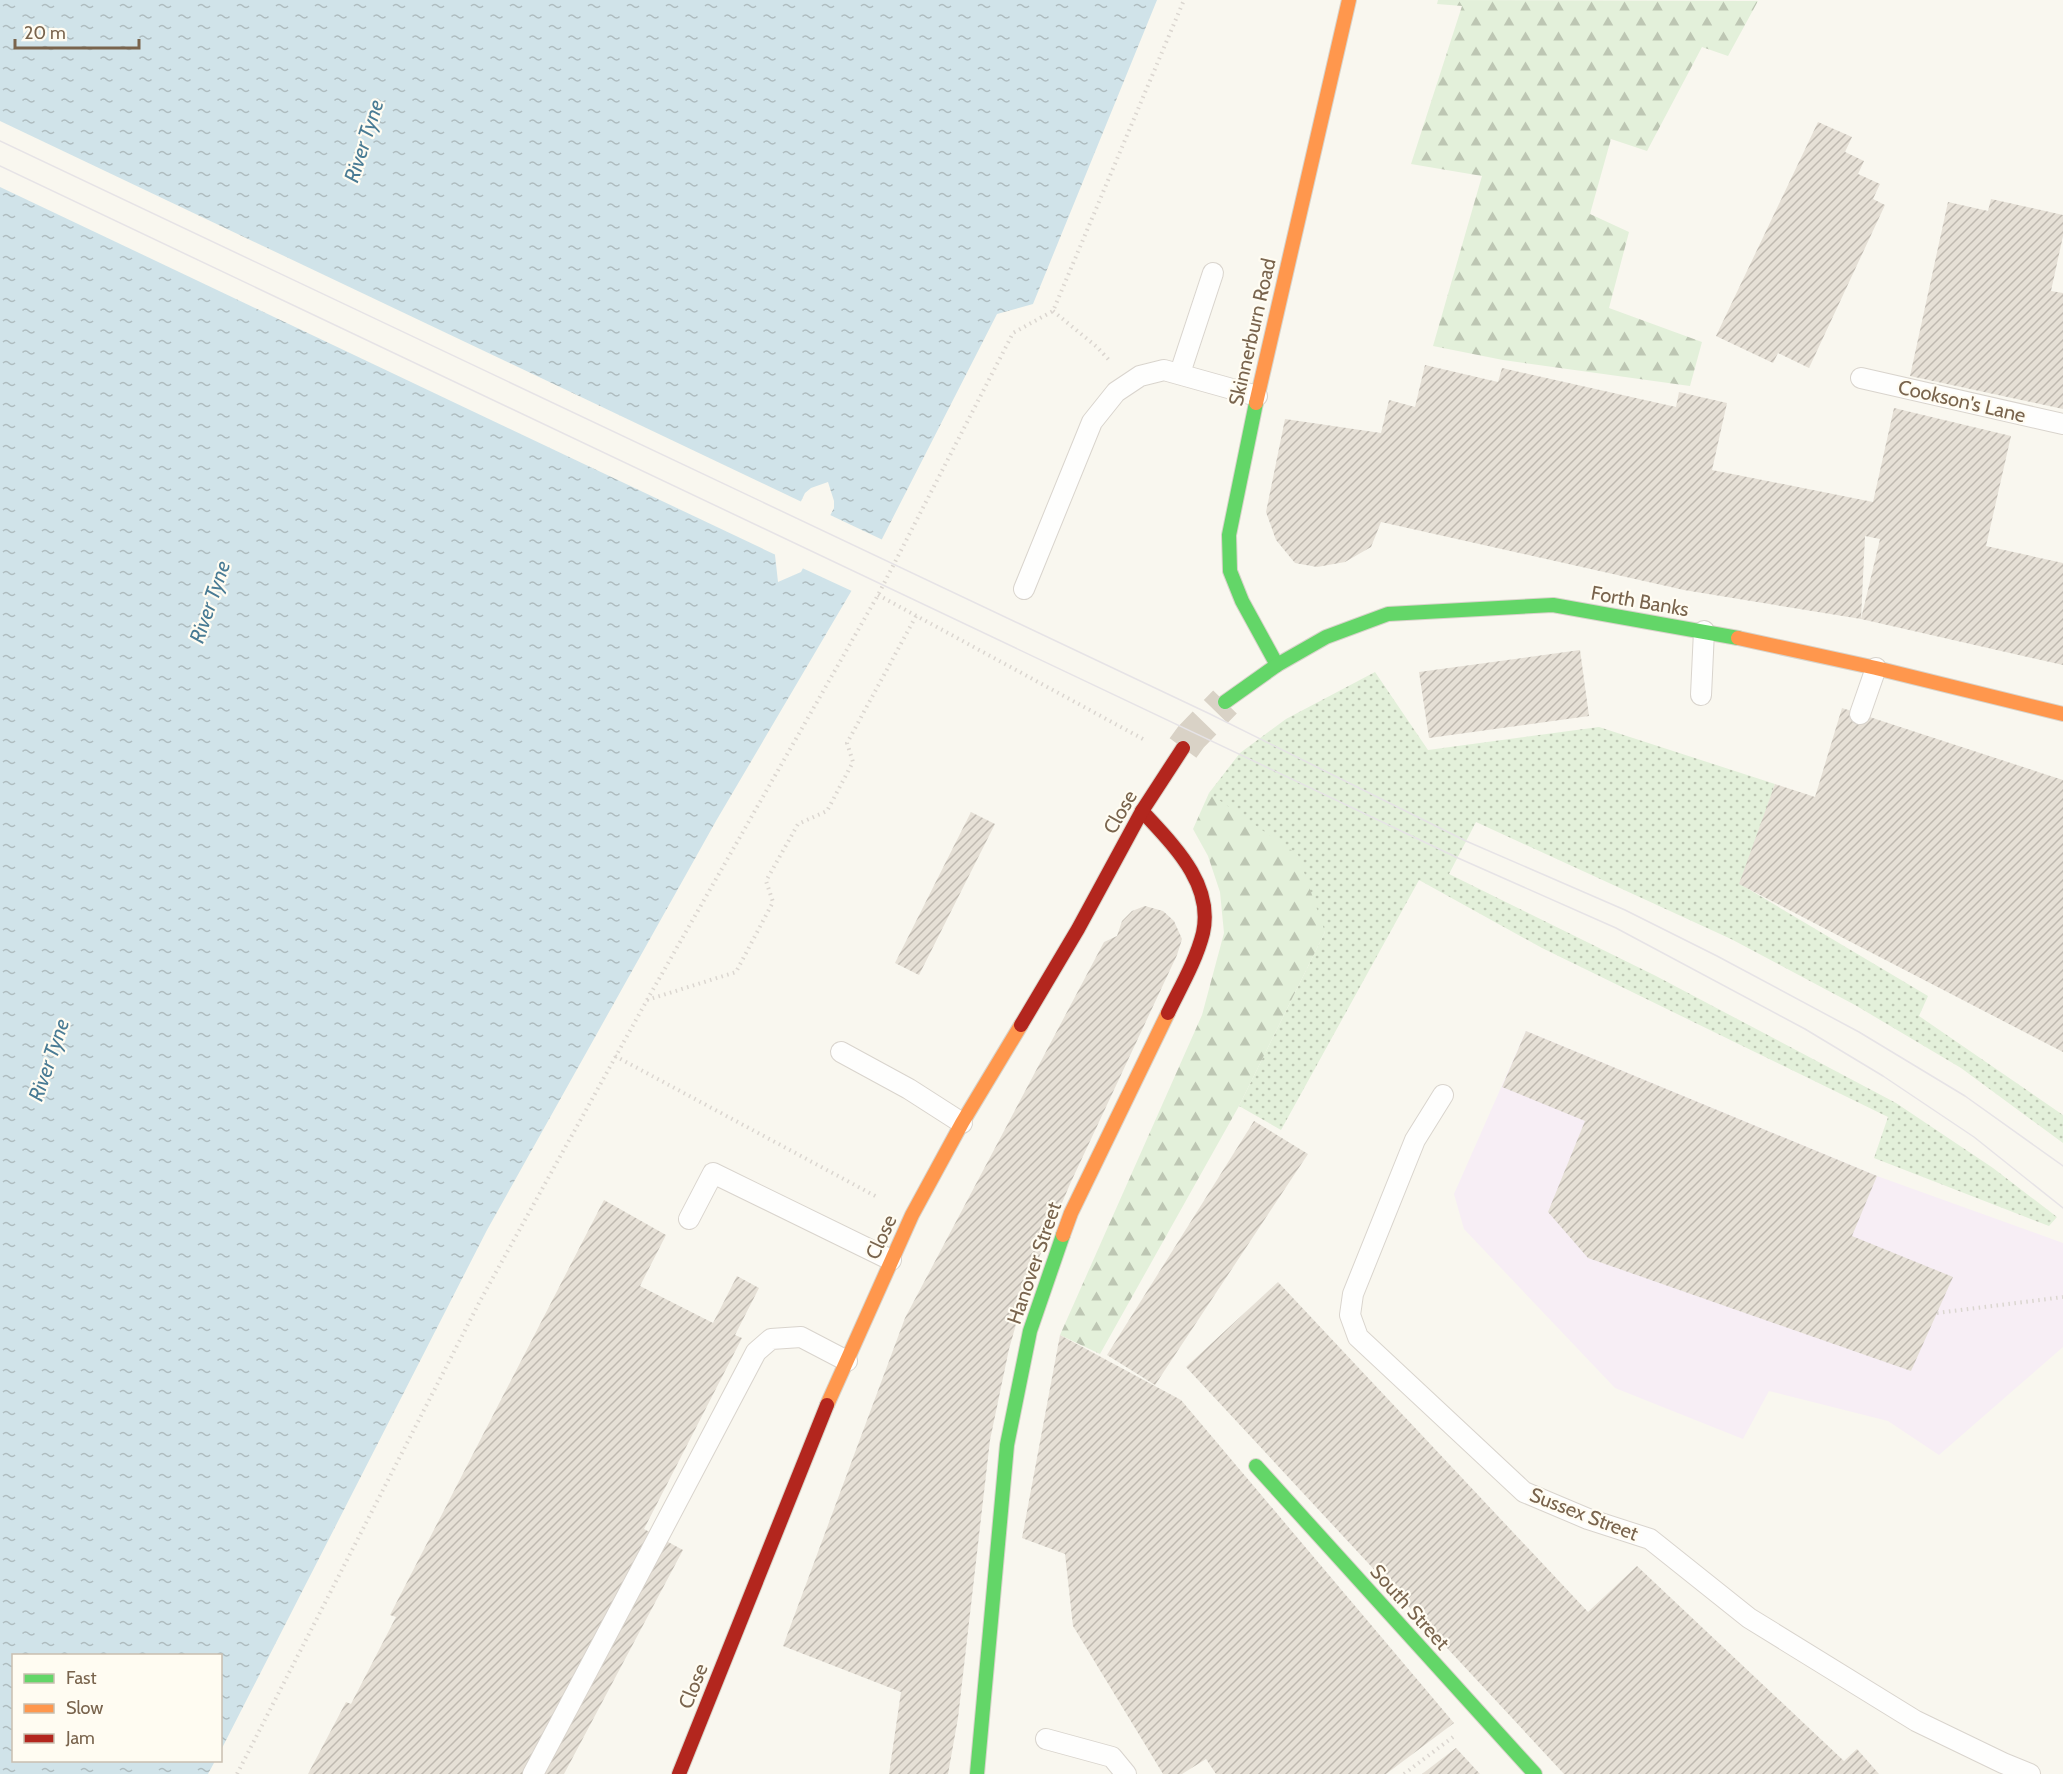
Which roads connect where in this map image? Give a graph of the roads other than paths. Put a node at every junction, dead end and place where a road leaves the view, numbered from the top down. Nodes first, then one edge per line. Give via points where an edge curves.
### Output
1 (1349, 0) edge
2 (1213, 273) dead end
3 (1180, 373) junction
4 (1861, 378) dead end
5 (1257, 396) junction
6 (2063, 424) edge
7 (1024, 589) dead end
8 (1704, 632) junction
9 (1277, 665) junction
10 (1876, 668) junction
11 (1701, 695) dead end
12 (1226, 702) tunnel mouth
13 (1860, 714) dead end
14 (2063, 714) edge
15 (1181, 753) tunnel mouth
16 (1142, 811) junction
17 (841, 1052) dead end
18 (1443, 1095) dead end
19 (962, 1123) junction
20 (689, 1219) dead end
21 (891, 1260) junction
22 (847, 1361) junction
23 (1256, 1466) dead end
24 (1046, 1739) dead end
25 (533, 1774) edge
26 (679, 1774) edge
27 (977, 1774) edge
28 (1126, 1774) edge
29 (1535, 1774) edge
30 (2030, 1774) edge

1 - 5 street, Skinnerburn Road
2 - 3 lane
3 - 5 lane
3 - 7 lane via 1164,370 1140,376 1116,392 1092,422
4 - 6 lane, Cookson's Lane
5 - 9 street, Skinnerburn Road via 1229,535 1230,571
8 - 9 street, Forth Banks via 1553,605 1388,614 1326,637
8 - 10 street, Forth Banks
8 - 11 lane
9 - 12 street, Forth Banks
10 - 13 lane
10 - 14 street, Forth Banks
15 - 16 street, Close
16 - 19 street, Close via 1078,929
16 - 27 street, Hanover Street via 1192,870 1205,904 1203,930 1190,967 1071,1213 1030,1331 1007,1444
17 - 19 lane
18 - 30 lane, Sussex Street via 1415,1140 1353,1294 1350,1315 1358,1337 1524,1492 1650,1539 1759,1624 1916,1721
19 - 21 street, Close
20 - 21 lane via 713,1173
21 - 22 street, Close
22 - 25 lane via 801,1338 771,1339 756,1352
22 - 26 street, Close
23 - 29 street, South Street
24 - 28 lane via 1112,1757

